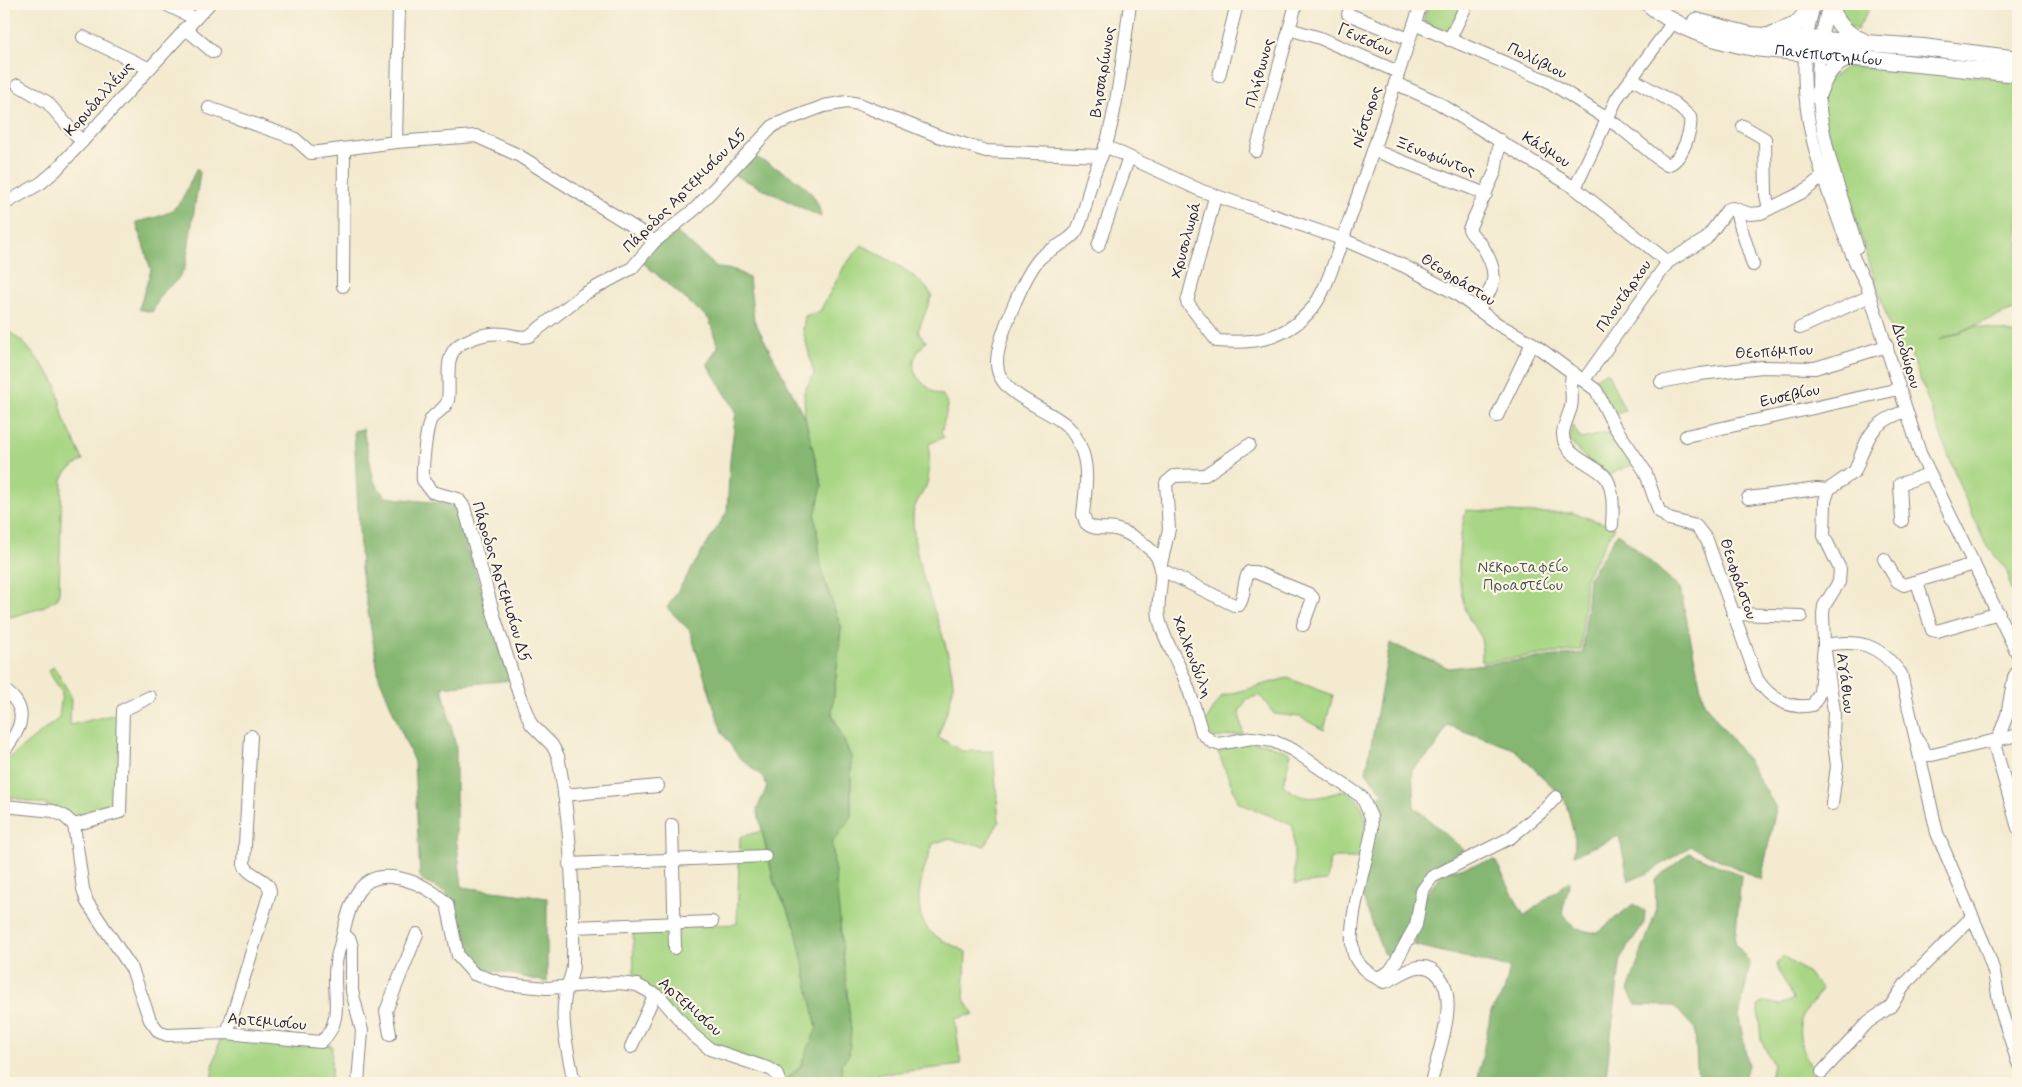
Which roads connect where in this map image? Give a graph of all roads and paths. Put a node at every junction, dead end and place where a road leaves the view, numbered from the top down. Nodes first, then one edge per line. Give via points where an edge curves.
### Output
1 (165, 4) edge
2 (208, 4) edge
3 (399, 4) edge
4 (1130, 4) edge
5 (1237, 4) edge
6 (1296, 4) edge
7 (1421, 4) edge
8 (1467, 4) edge
9 (1649, 4) edge
10 (1815, 4) edge
11 (1830, 4) edge
12 (1348, 14) dead end
13 (194, 18) junction
14 (1674, 21) junction
15 (1414, 24) junction
16 (185, 28) junction
17 (1289, 29) junction
18 (83, 36) dead end
19 (1760, 36) junction
20 (1409, 39) junction
21 (1449, 40) junction
22 (1865, 42) junction
23 (1812, 47) junction
24 (214, 52) dead end
25 (1851, 58) junction
26 (2018, 59) edge
27 (148, 68) junction
28 (2018, 74) edge
29 (1220, 76) dead end
30 (1396, 77) junction
31 (1631, 78) junction
32 (18, 85) dead end
33 (1818, 96) junction
34 (209, 108) dead end
35 (1606, 120) junction
36 (1743, 126) dead end
37 (1500, 140) junction
38 (82, 142) junction
39 (396, 142) junction
40 (344, 149) junction
41 (1373, 150) junction
42 (1103, 151) junction
43 (1256, 151) dead end
44 (1129, 158) junction
45 (1827, 174) junction
46 (1575, 188) junction
47 (1486, 194) junction
48 (1215, 196) junction
49 (4, 204) edge
50 (1735, 209) junction
51 (1769, 209) junction
52 (1342, 239) junction
53 (654, 242) junction
54 (1098, 246) dead end
55 (1668, 262) junction
56 (1753, 265) dead end
57 (343, 286) dead end
58 (1870, 296) junction
59 (1478, 310) junction
60 (1800, 328) dead end
61 (1532, 343) junction
62 (1887, 346) junction
63 (1573, 372) junction
64 (1584, 380) junction
65 (1661, 382) dead end
66 (1900, 389) junction
67 (1906, 411) junction
68 (1498, 416) dead end
69 (1686, 436) dead end
70 (1249, 445) dead end
71 (1929, 474) junction
72 (1828, 490) junction
73 (1748, 498) dead end
74 (1902, 521) dead end
75 (1612, 525) dead end
76 (1884, 558) dead end
77 (1974, 564) junction
78 (1162, 567) junction
79 (1917, 582) junction
80 (1999, 613) junction
81 (1733, 614) junction
82 (1801, 616) dead end
83 (1302, 625) dead end
84 (1824, 645) junction
85 (2018, 655) edge
86 (2018, 670) edge
87 (4, 690) edge
88 (150, 697) dead end
89 (2018, 735) edge
90 (251, 736) dead end
91 (1915, 740) junction
92 (1997, 740) junction
93 (4, 751) edge
94 (658, 786) dead end
95 (564, 795) junction
96 (1556, 797) dead end
97 (1832, 804) dead end
98 (4, 806) edge
99 (74, 825) junction
100 (672, 825) dead end
101 (2018, 828) edge
102 (765, 856) dead end
103 (673, 860) junction
104 (570, 864) junction
105 (1971, 918) junction
106 (675, 922) junction
107 (712, 922) dead end
108 (572, 927) junction
109 (344, 933) junction
110 (417, 934) dead end
111 (675, 948) dead end
112 (1377, 978) junction
113 (568, 987) junction
114 (655, 994) junction
115 (227, 1033) junction
116 (390, 1034) dead end
117 (2015, 1045) edge
118 (631, 1047) dead end
119 (2018, 1063) edge
120 (1822, 1072) dead end
121 (358, 1083) edge
122 (574, 1083) edge
123 (780, 1083) edge
124 (1431, 1083) edge

1 - 13 street
2 - 13 street, Κορυδαλλέως
3 - 39 street
4 - 42 street, Βησσαρίωνος
5 - 29 street
6 - 17 street, Πλήθωνος
7 - 15 street, Νέστορος
8 - 21 street
9 - 14 main road, Πανεπιστημίου
9 - 19 main road, Πανεπιστημίου via 1710,26
10 - 19 main road via 1793,26
10 - 23 street
11 - 22 main road via 1847,33
11 - 23 street
12 - 20 street
13 - 16 street, Κορυδαλλέως
14 - 23 main road, Πανεπιστημίου via 1727,43
14 - 31 street
15 - 20 street, Νέστορος
15 - 21 street, Πολύβιου
16 - 24 street
16 - 27 street, Κορυδαλλέως
17 - 30 street, Γενεσίου via 1320,38
17 - 43 street, Πλήθωνος
18 - 27 street
19 - 23 main road, Πανεπιστημίου
20 - 30 street, Νέστορος
21 - 35 street, Πολύβιου via 1548,81
22 - 23 main road, Πανεπιστημίου
22 - 26 main road, Πανεπιστημίου
23 - 25 main road, Πανεπιστημίου
23 - 33 street
23 - 45 street, Διοδώρου via 1805,94 1809,131
25 - 28 main road, Πανεπιστημίου
25 - 33 main road via 1831,68
27 - 38 street, Κορυδαλλέως
30 - 37 street, Κάδμου
30 - 41 street, Νέστορος
31 - 35 street
31 - 35 street, Πολύβιου via 1674,103 1690,117 1690,126 1678,158 1667,164 1661,161 1621,128
32 - 38 street via 47,102
33 - 45 street
34 - 40 street via 294,138 311,153
35 - 46 street
36 - 51 street via 1765,139
37 - 46 street, Κάδμου
37 - 47 street via 1495,172
38 - 49 street, Κορυδαλλέως via 44,181
39 - 40 street
39 - 53 street via 476,136 518,155
40 - 57 street
41 - 47 street, Ξενοφώντος
41 - 52 street, Νέστορος
42 - 44 street, Θεοφράστου
42 - 53 street, Πάροδος Αρτεμισίου Δ5 via 986,151 938,136 859,104 836,103 774,125 695,209
42 - 78 street via 1077,230 1038,261 1014,306 999,347 997,370 1008,386 1064,423 1075,436 1084,460 1086,523 1132,537 1151,550
44 - 48 street, Θεοφράστου
44 - 54 street
45 - 51 street via 1803,192
45 - 58 street, Διοδώρου via 1855,262
46 - 55 street, Κάδμου
47 - 59 street via 1469,228 1486,254 1494,279 1493,287
48 - 52 street, Θεοφράστου
48 - 52 street, Χρυσολωρά via 1186,299 1217,341 1244,343 1279,335 1311,311 1326,284
50 - 51 street via 1753,214
50 - 55 street, Πλουτάρχου via 1726,211 1703,242
50 - 56 street
52 - 59 street, Θεοφράστου via 1404,266
53 - 95 street, Πάροδος Αρτεμισίου Δ5 via 628,271 584,294 529,336 491,334 457,346 447,377 446,406 431,419 428,428 423,480 432,492 458,499 464,507 512,674 531,724 556,752
55 - 64 street, Πλουτάρχου
58 - 60 street
58 - 62 street, Διοδώρου
59 - 61 street, Θεοφράστου via 1499,326
61 - 63 street, Θεοφράστου
61 - 68 street
62 - 65 street, Θεοπόμπου via 1815,368 1762,367
62 - 66 street, Διοδώρου
63 - 64 street, Θεοφράστου
63 - 75 street via 1571,407 1563,432 1564,440 1583,462 1607,479 1612,499
64 - 81 street, Θεοφράστου via 1596,390 1613,424 1640,460 1659,511 1669,519 1696,526 1704,534
66 - 67 street, Διοδώρου
66 - 69 street, Ευσεβίου
67 - 71 street, Διοδώρου
67 - 72 street via 1885,420 1875,429 1863,446 1855,472
70 - 78 street, Χαλκονδύλη via 1205,475 1174,476 1166,483 1169,529
71 - 74 street via 1900,484
71 - 77 street, Διοδώρου
72 - 73 street
72 - 84 street, Αγάθιου via 1824,536 1840,569 1838,582 1824,606
76 - 79 street via 1900,584
77 - 79 street
77 - 80 street, Διοδώρου
78 - 83 street via 1234,605 1239,605 1242,600 1249,572 1309,594 1313,598
78 - 112 street, Χαλκονδύλη via 1159,619 1205,737 1218,744 1252,738 1283,744 1362,797 1371,817 1371,835 1353,921 1353,945 1360,965
79 - 80 street via 1932,630
80 - 85 street, Διοδώρου
81 - 82 street
81 - 84 street, Θεοφράστου via 1757,679 1763,689 1785,704 1803,707 1813,704 1820,692
84 - 91 street via 1845,641 1860,643 1877,649 1890,659 1901,674
84 - 97 street, Αγάθιου via 1834,711 1837,766
86 - 92 street
87 - 93 street via 13,696 21,714 20,724
88 - 99 street via 123,710 120,812
89 - 92 street
90 - 115 street via 244,864 247,870 268,884 270,892
91 - 92 street via 1927,755
91 - 105 street via 1936,833
92 - 101 street via 1996,753
94 - 95 street
95 - 104 street, Πάροδος Αρτεμισίου Δ5
96 - 112 street via 1510,838 1432,877 1422,891 1416,925 1394,965
98 - 99 street via 53,811
99 - 115 street, Αρτεμισίου via 87,902 132,969 150,1020 159,1032 167,1035
100 - 103 street
102 - 103 street
103 - 104 street
103 - 106 street
104 - 108 street, Πάροδος Αρτεμισίου Δ5
105 - 117 street via 1987,951 2000,1007
105 - 120 street via 1906,983 1890,1007 1868,1022
106 - 107 street
106 - 108 street
106 - 111 street
108 - 113 street, Πάροδος Αρτεμισίου Δ5 via 573,966
109 - 113 street, Αρτεμισίου via 351,902 358,888 377,878 404,880 419,884 447,904 458,956 474,974 504,984
109 - 115 street, Αρτεμισίου via 336,963 337,1008 332,1028 325,1038 316,1043
109 - 121 street via 352,947 352,991 362,1031
110 - 116 street via 386,1011
112 - 124 street via 1384,982 1413,968 1429,967 1447,987 1449,1006
113 - 114 street, Αρτεμισίου via 631,983
113 - 122 street, Πάροδος Αρτεμισίου Δ5 via 565,1026
114 - 118 street
114 - 123 street, Αρτεμισίου via 704,1045 724,1055 770,1069
117 - 119 street

